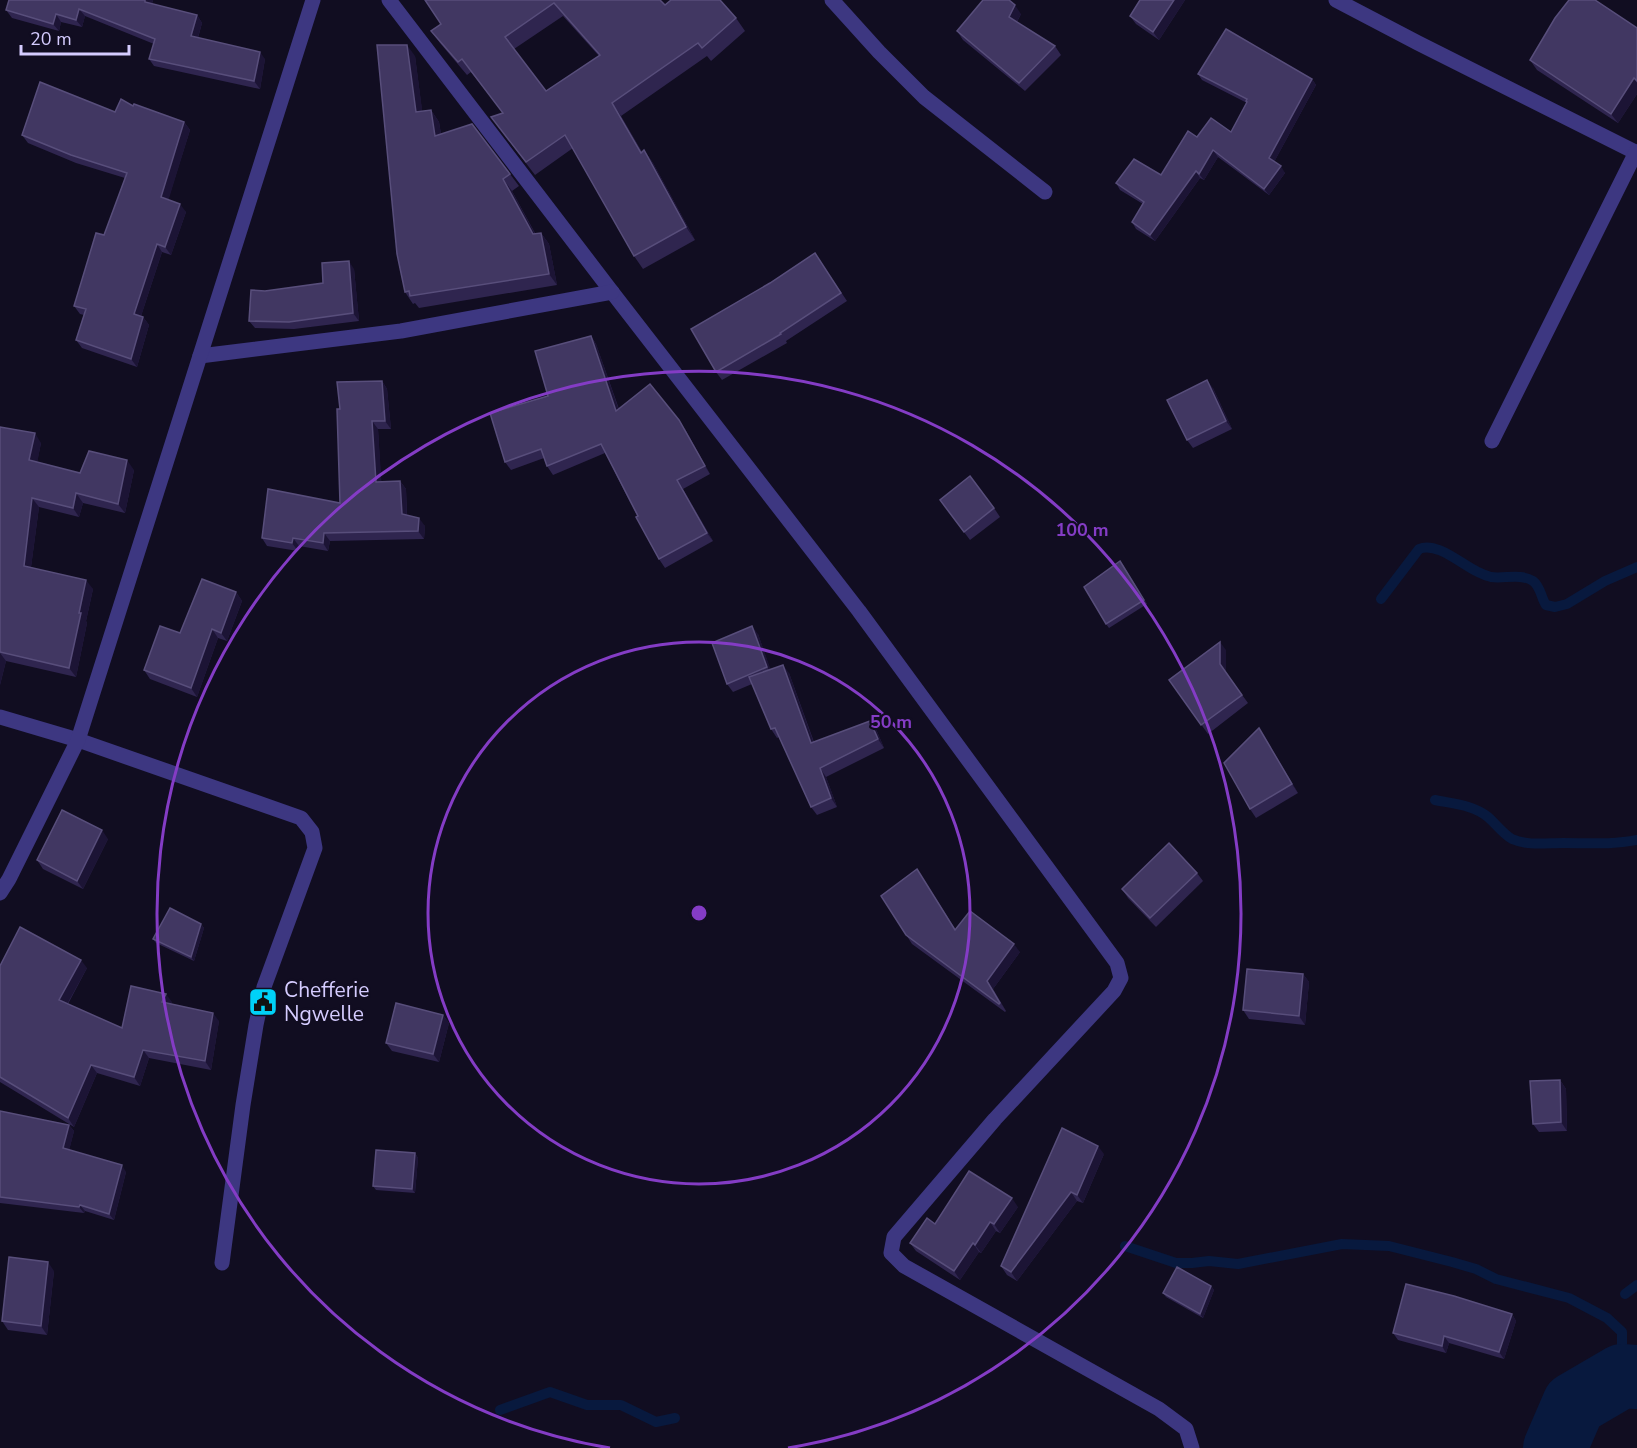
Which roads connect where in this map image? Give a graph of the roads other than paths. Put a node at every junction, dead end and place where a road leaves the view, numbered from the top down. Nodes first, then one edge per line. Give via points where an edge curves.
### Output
1 (313, 0) edge
2 (390, 0) edge
3 (832, 0) edge
4 (1336, 0) edge
5 (1636, 153) edge
6 (1045, 192) dead end
7 (612, 292) junction
8 (200, 356) junction
9 (1492, 441) dead end
10 (0, 717) edge
11 (78, 740) junction
12 (0, 893) edge
13 (222, 1263) dead end
14 (1192, 1448) edge

1 - 8 street
2 - 7 street
3 - 6 street via 924,97
4 - 5 street
5 - 9 street
7 - 8 street via 401,331
7 - 14 street via 859,611 1117,963 1121,978 1114,992 995,1119 894,1237 891,1253 904,1266 1159,1409 1186,1429
8 - 11 street
10 - 11 street
11 - 12 street
11 - 13 street via 301,818 312,832 315,848 264,987 255,1025

